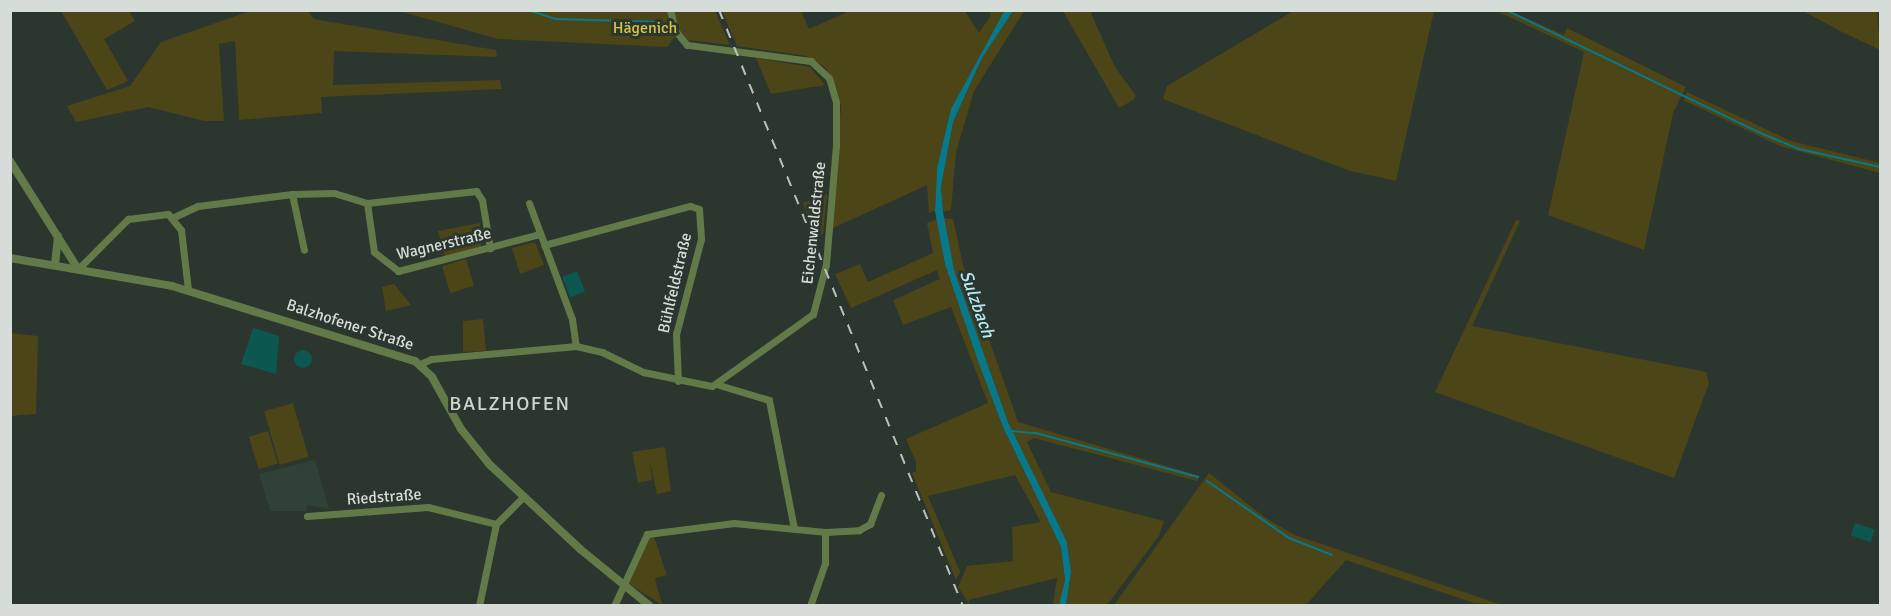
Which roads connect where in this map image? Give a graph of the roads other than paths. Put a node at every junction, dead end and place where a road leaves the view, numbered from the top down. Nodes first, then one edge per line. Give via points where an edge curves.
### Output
1 (670, 10) edge
2 (10, 161) edge
3 (292, 194) junction
4 (367, 203) junction
5 (529, 203) dead end
6 (174, 218) junction
7 (540, 234) junction
8 (58, 235) junction
9 (544, 245) junction
10 (490, 248) junction
11 (304, 250) dead end
12 (10, 258) edge
13 (55, 265) junction
14 (78, 269) junction
15 (188, 290) junction
16 (576, 346) junction
17 (420, 364) junction
18 (678, 381) junction
19 (719, 385) junction
20 (881, 495) dead end
21 (523, 497) junction
22 (307, 516) dead end
23 (496, 524) junction
24 (794, 529) junction
25 (825, 532) junction
26 (623, 584) junction
27 (479, 606) edge
28 (614, 606) edge
29 (650, 606) edge
30 (810, 606) edge

1 - 19 street, Eichenwaldstraße via 675,30 687,45 811,61 829,78 836,102 826,264 818,306 810,317
2 - 8 street
3 - 4 street via 334,192
3 - 6 street via 198,206
3 - 11 street
4 - 10 street via 476,191 482,200
4 - 10 street, Wagnerstraße via 374,252 393,270
5 - 7 street
6 - 14 street via 154,214 128,219
6 - 15 street via 183,241
7 - 9 street
7 - 10 street, Wagnerstraße
8 - 13 street
8 - 14 street
9 - 16 street via 572,319
9 - 18 street, Bühlfeldstraße via 690,206 699,209 701,239 676,334
12 - 13 street, Balzhofener Straße
13 - 14 street, Balzhofener Straße
14 - 15 street, Balzhofener Straße
15 - 17 street, Balzhofener Straße
16 - 17 street via 430,359
16 - 18 street
17 - 21 street, Balzhofener Straße via 468,440
18 - 19 street
19 - 24 street via 769,400
20 - 25 street via 866,529
21 - 23 street
21 - 26 street, Balzhofener Straße
22 - 23 street, Riedstraße via 428,507
23 - 27 street
24 - 25 street
24 - 26 street via 734,523 647,534
25 - 30 street via 825,563
26 - 28 street
26 - 29 street, Balzhofener Straße

